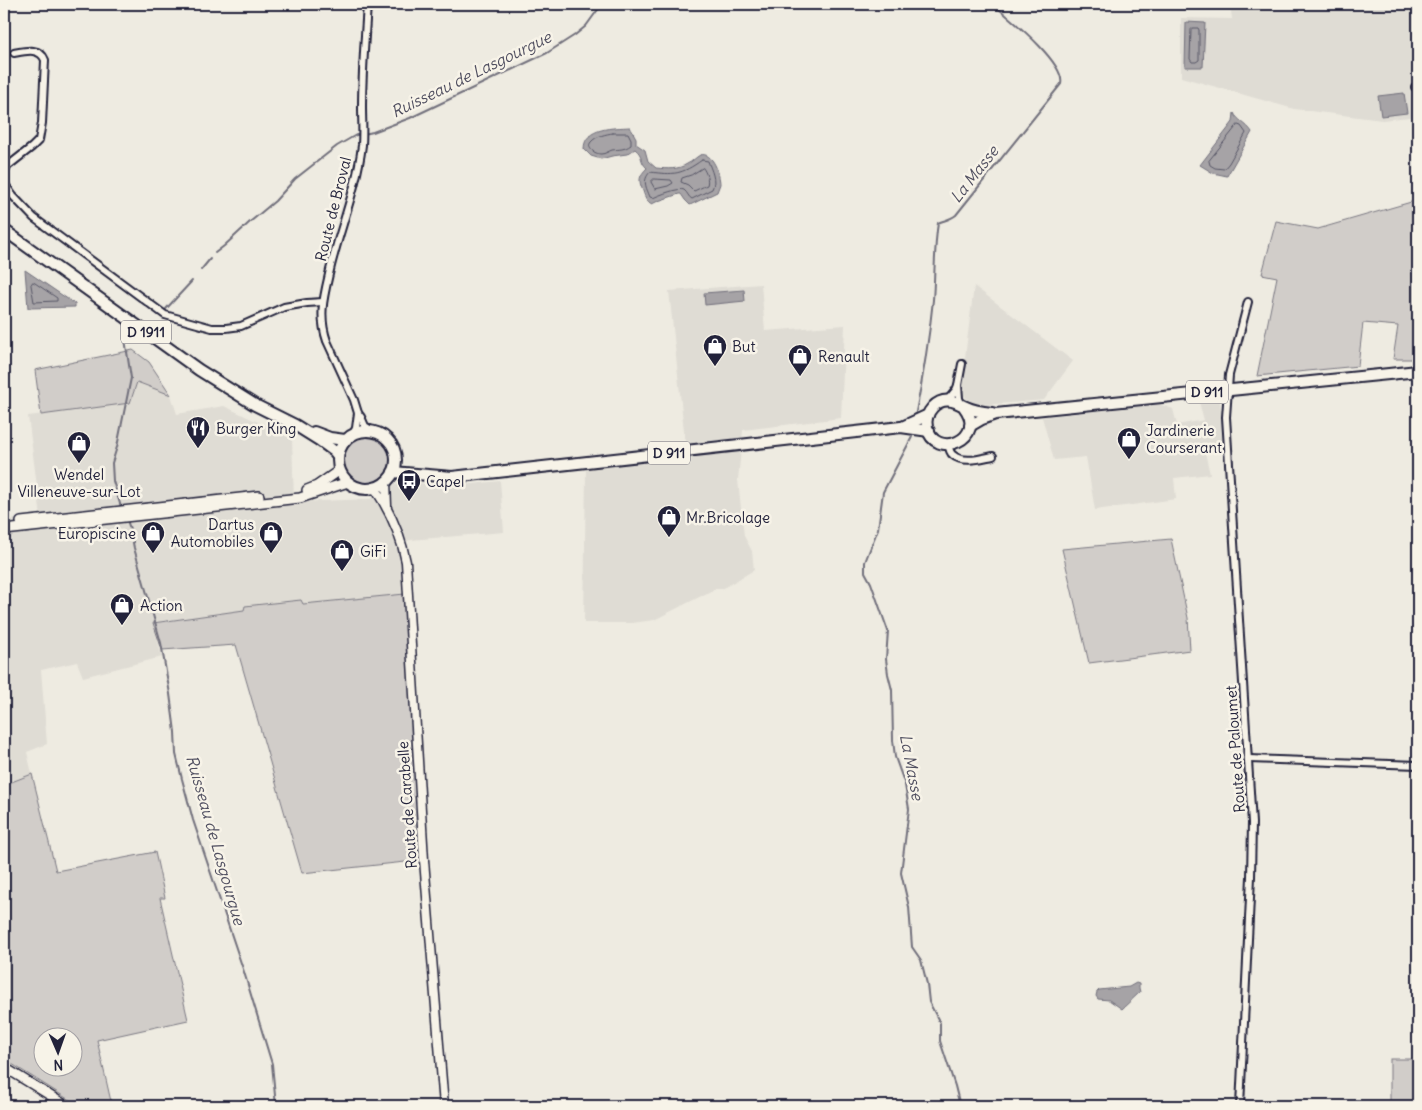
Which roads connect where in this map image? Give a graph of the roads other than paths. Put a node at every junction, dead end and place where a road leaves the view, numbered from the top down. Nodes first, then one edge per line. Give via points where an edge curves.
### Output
1 (367, 4) edge
2 (14, 53) dead end
3 (4, 169) edge
4 (4, 183) edge
5 (4, 230) edge
6 (322, 302) junction
7 (1248, 302) dead end
8 (962, 364) dead end
9 (1418, 371) edge
10 (958, 385) junction
11 (1227, 391) junction
12 (947, 401) junction
13 (963, 406) junction
14 (358, 413) junction
15 (996, 414) junction
16 (928, 415) junction
17 (295, 425) junction
18 (970, 426) junction
19 (901, 427) junction
20 (929, 431) junction
21 (373, 432) junction
22 (349, 437) junction
23 (948, 444) junction
24 (338, 456) junction
25 (993, 456) dead end
26 (396, 460) junction
27 (340, 470) junction
28 (392, 472) junction
29 (423, 475) junction
30 (386, 481) junction
31 (348, 482) junction
32 (374, 487) junction
33 (386, 506) junction
34 (4, 524) edge
35 (4, 530) edge
36 (1249, 759) junction
37 (1418, 765) edge
38 (4, 1067) edge
39 (67, 1106) edge
40 (444, 1106) edge
41 (1240, 1106) edge

1 - 6 street, Route de Broval via 362,144 348,211
2 - 3 street via 37,51 45,60 42,123 39,140
4 - 6 street via 34,218 165,315 212,328 226,328 241,326 284,307
5 - 17 main road, D 1911 via 199,370 255,405
6 - 14 street, Route de Broval via 324,333
7 - 11 street, Route de Paloumet via 1228,375
8 - 10 street
9 - 11 main road, D 911
10 - 12 street
10 - 13 street
11 - 15 main road, D 911
11 - 36 street, Route de Paloumet via 1226,417
12 - 13 main road
12 - 16 main road via 936,405
13 - 15 main road, D 911
13 - 18 main road via 970,417
14 - 21 street, Route de Broval via 365,426
14 - 22 street via 356,428
15 - 18 main road, D 911
16 - 19 main road, D 911
16 - 20 main road
17 - 22 main road, D 1911 via 330,438
17 - 24 main road, D 1911 via 334,450
18 - 23 main road via 966,436
19 - 20 main road, D 911
19 - 29 main road, D 911 via 452,478
20 - 23 main road via 937,441
21 - 22 main road via 363,431
21 - 26 main road via 389,442
22 - 24 main road
23 - 25 street via 954,456 963,460
24 - 27 main road
26 - 28 main road
26 - 29 main road, D 911
27 - 31 main road
27 - 34 main road via 317,486 299,492
28 - 29 main road, D 911
28 - 30 main road
30 - 32 main road
30 - 33 street, Route de Carabelle
31 - 32 main road via 365,488
31 - 35 main road via 300,498
32 - 33 street, Route de Carabelle
33 - 40 street, Route de Carabelle via 406,562 424,860
36 - 37 street
36 - 41 street, Route de Paloumet via 1251,877
38 - 39 street

